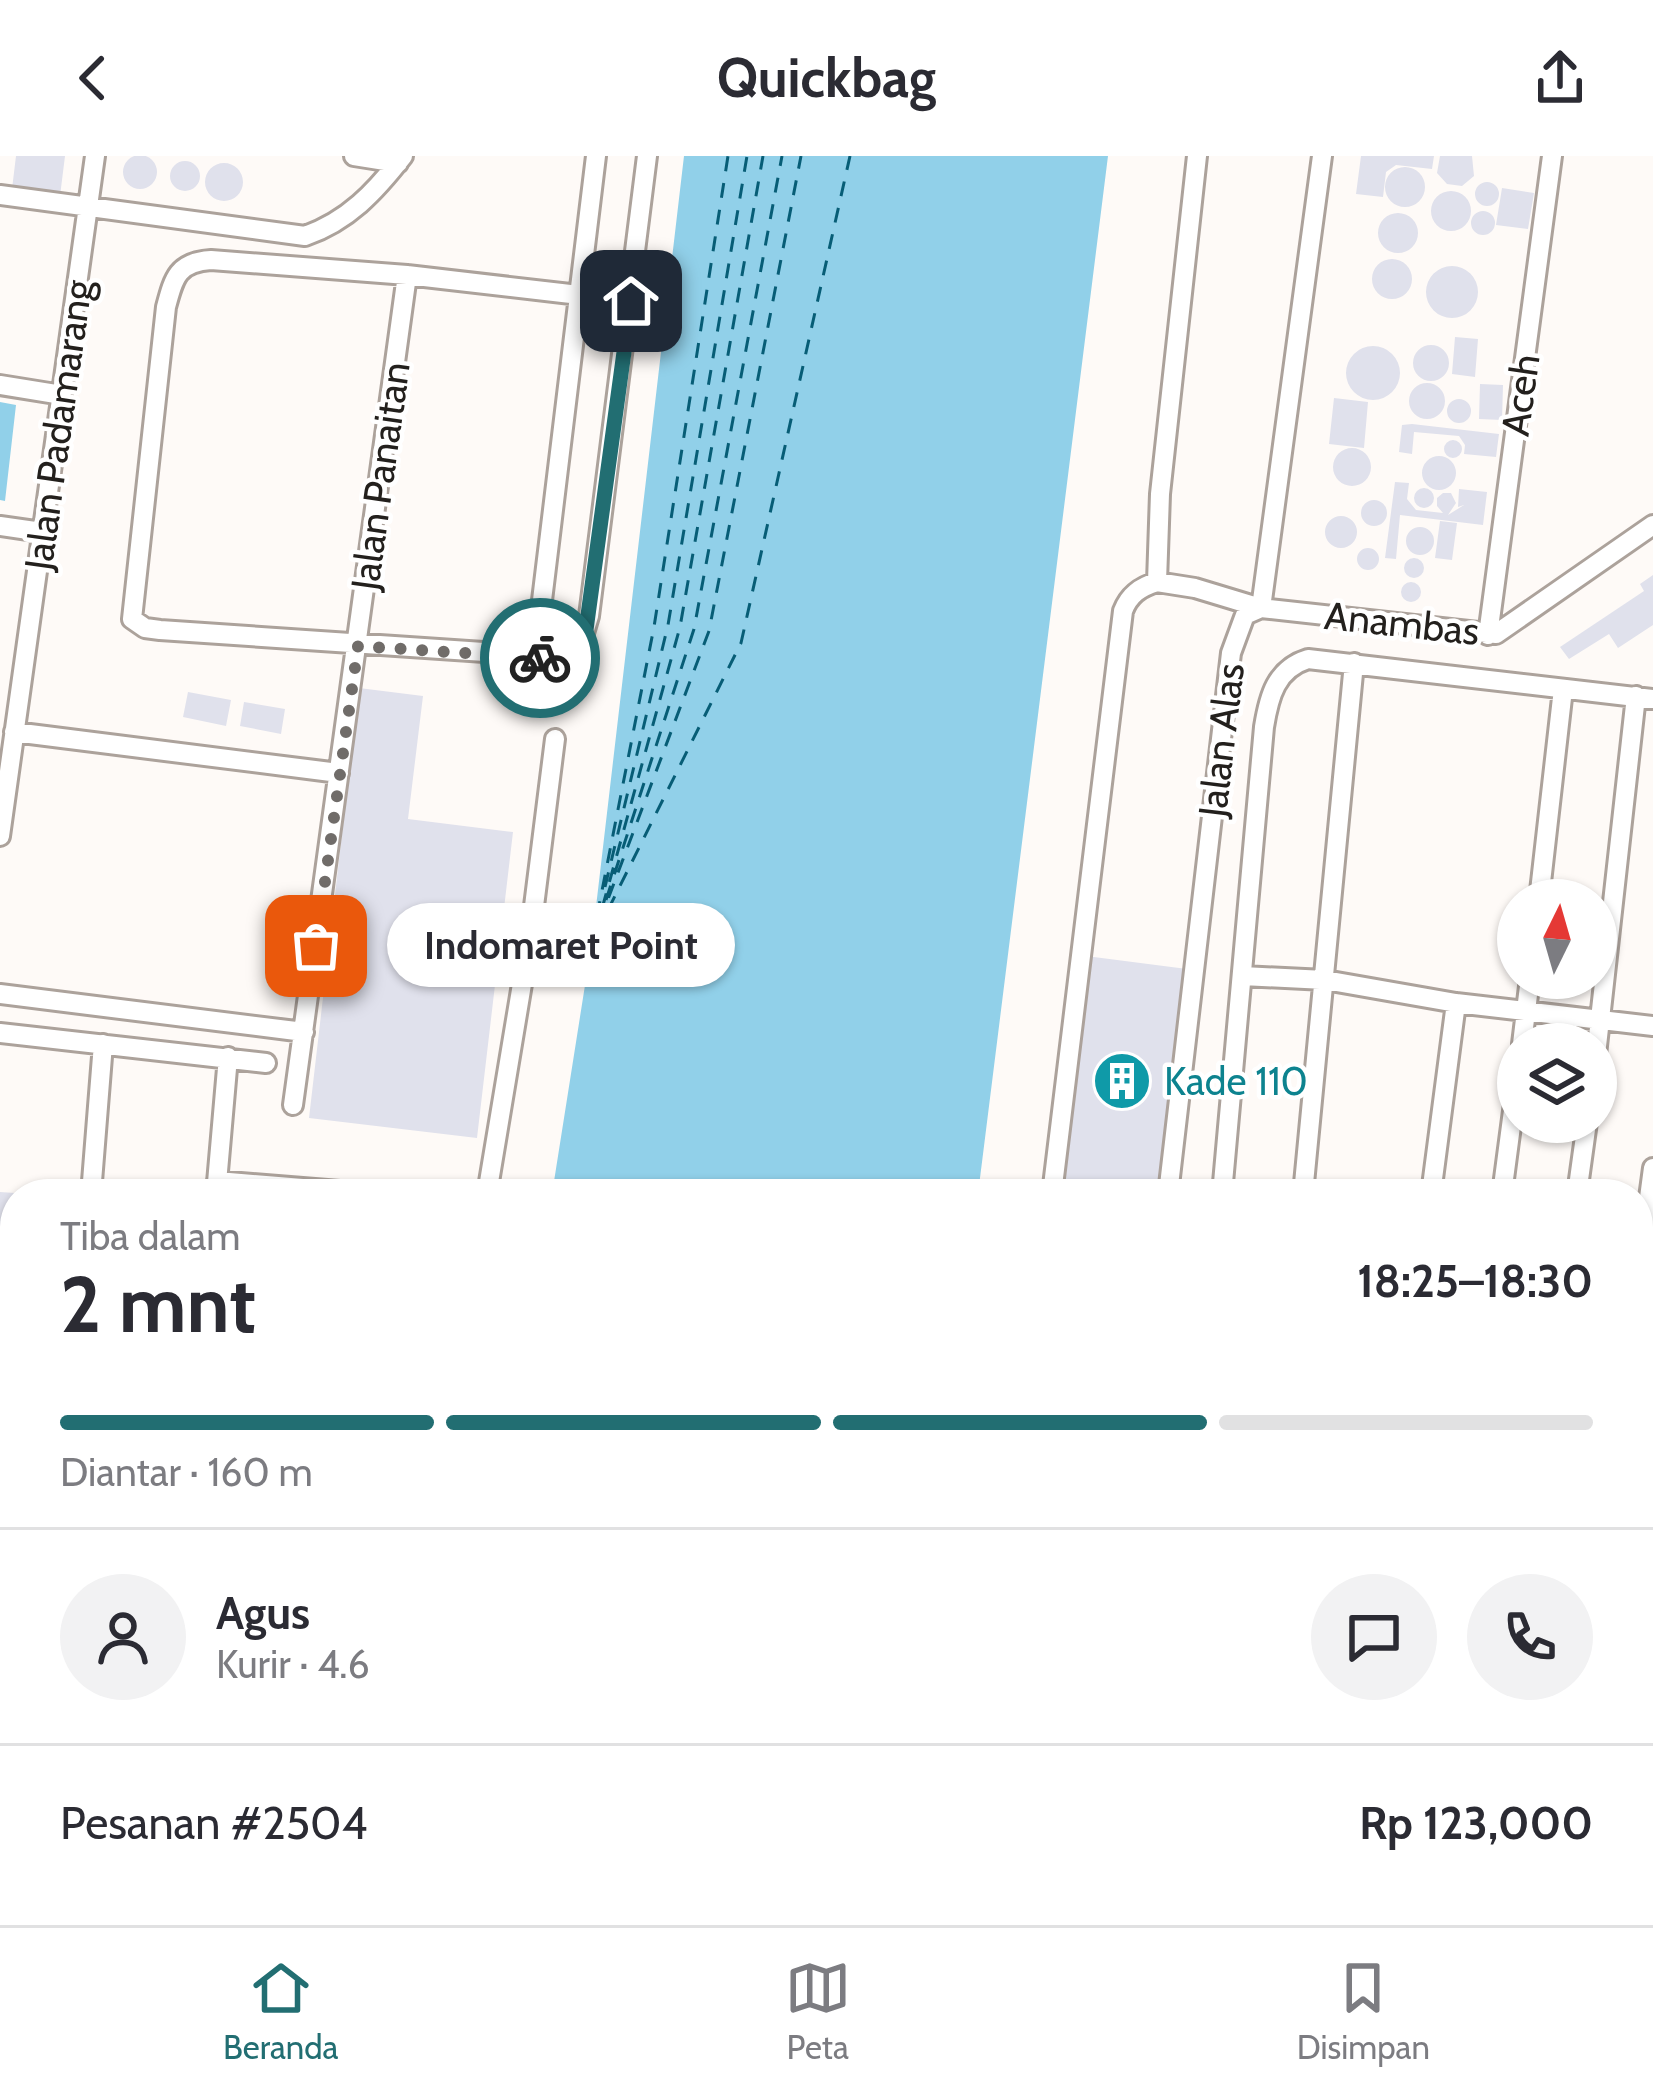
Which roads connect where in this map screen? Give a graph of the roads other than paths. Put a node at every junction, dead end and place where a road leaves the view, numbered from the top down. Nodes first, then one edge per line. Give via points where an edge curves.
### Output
1 (95, 156) edge
2 (354, 156) edge
3 (596, 156) edge
4 (647, 156) edge
5 (1197, 156) edge
6 (1322, 156) edge
7 (1552, 156) edge
8 (400, 159) edge
9 (0, 195) edge
10 (88, 209) junction
11 (407, 275) junction
12 (580, 295) junction
13 (631, 301) junction
14 (0, 385) edge
15 (62, 395) junction
16 (1653, 525) edge
17 (0, 526) edge
18 (42, 532) junction
19 (1157, 582) junction
20 (1261, 608) junction
21 (1488, 634) junction
22 (358, 646) junction
23 (535, 658) junction
24 (1354, 663) junction
25 (1563, 689) junction
26 (1645, 698) edge
27 (14, 732) junction
28 (555, 739) dead end
29 (339, 773) junction
30 (0, 836) edge
31 (1541, 879) edge
32 (531, 930) junction
33 (592, 941) dead end
34 (1242, 976) junction
35 (1325, 980) junction
36 (0, 994) edge
37 (1527, 999) edge
38 (1456, 1003) junction
39 (1526, 1010) junction
40 (1601, 1018) junction
41 (1524, 1023) edge
42 (1600, 1023) edge
43 (1653, 1026) edge
44 (304, 1032) junction
45 (0, 1033) edge
46 (103, 1044) junction
47 (228, 1057) junction
48 (266, 1063) dead end
49 (293, 1106) dead end
50 (1509, 1143) edge
51 (1584, 1143) edge
52 (92, 1179) edge
53 (218, 1179) edge
54 (490, 1179) edge
55 (1054, 1179) edge
56 (1170, 1179) edge
57 (1223, 1179) edge
58 (1305, 1179) edge
59 (1433, 1179) edge
60 (1504, 1179) edge
61 (1579, 1179) edge

1 - 10 street, Jalan Padamarang
2 - 8 street
3 - 12 street
4 - 13 street
5 - 19 street
6 - 20 street, Jalan Alas
7 - 21 street, Aceh
8 - 10 street via 336,225 305,236
9 - 10 street
10 - 15 street, Jalan Padamarang
11 - 12 street
11 - 22 street, Jalan Panaitan
11 - 22 street via 196,261 175,276 166,307 132,619 160,630
12 - 13 street
12 - 23 street
13 - 23 street via 585,637 571,658
14 - 15 street
15 - 18 street, Jalan Padamarang
16 - 21 street, Anambas via 1503,632
17 - 18 street
18 - 27 street, Jalan Padamarang
19 - 20 street, Anambas
19 - 55 street via 1138,590 1123,611
20 - 21 street, Anambas
20 - 56 street, Jalan Alas via 1245,615 1231,653
22 - 23 street
22 - 29 street, Jalan Panaitan
24 - 25 street
24 - 34 street via 1292,664 1268,700
24 - 35 street
25 - 26 street
25 - 31 street
26 - 40 street
27 - 29 street
27 - 30 street, Jalan Padamarang
28 - 32 street
29 - 44 street, Jalan Panaitan
32 - 33 street
32 - 54 street
34 - 35 street
34 - 57 street
35 - 38 street
35 - 58 street
36 - 44 street
37 - 39 street
38 - 39 street
38 - 59 street
39 - 40 street
39 - 41 street
40 - 42 street
40 - 43 street
44 - 49 street, Jalan Panaitan
45 - 46 street
46 - 47 street
46 - 52 street
47 - 48 street
47 - 53 street
50 - 60 street
51 - 61 street

